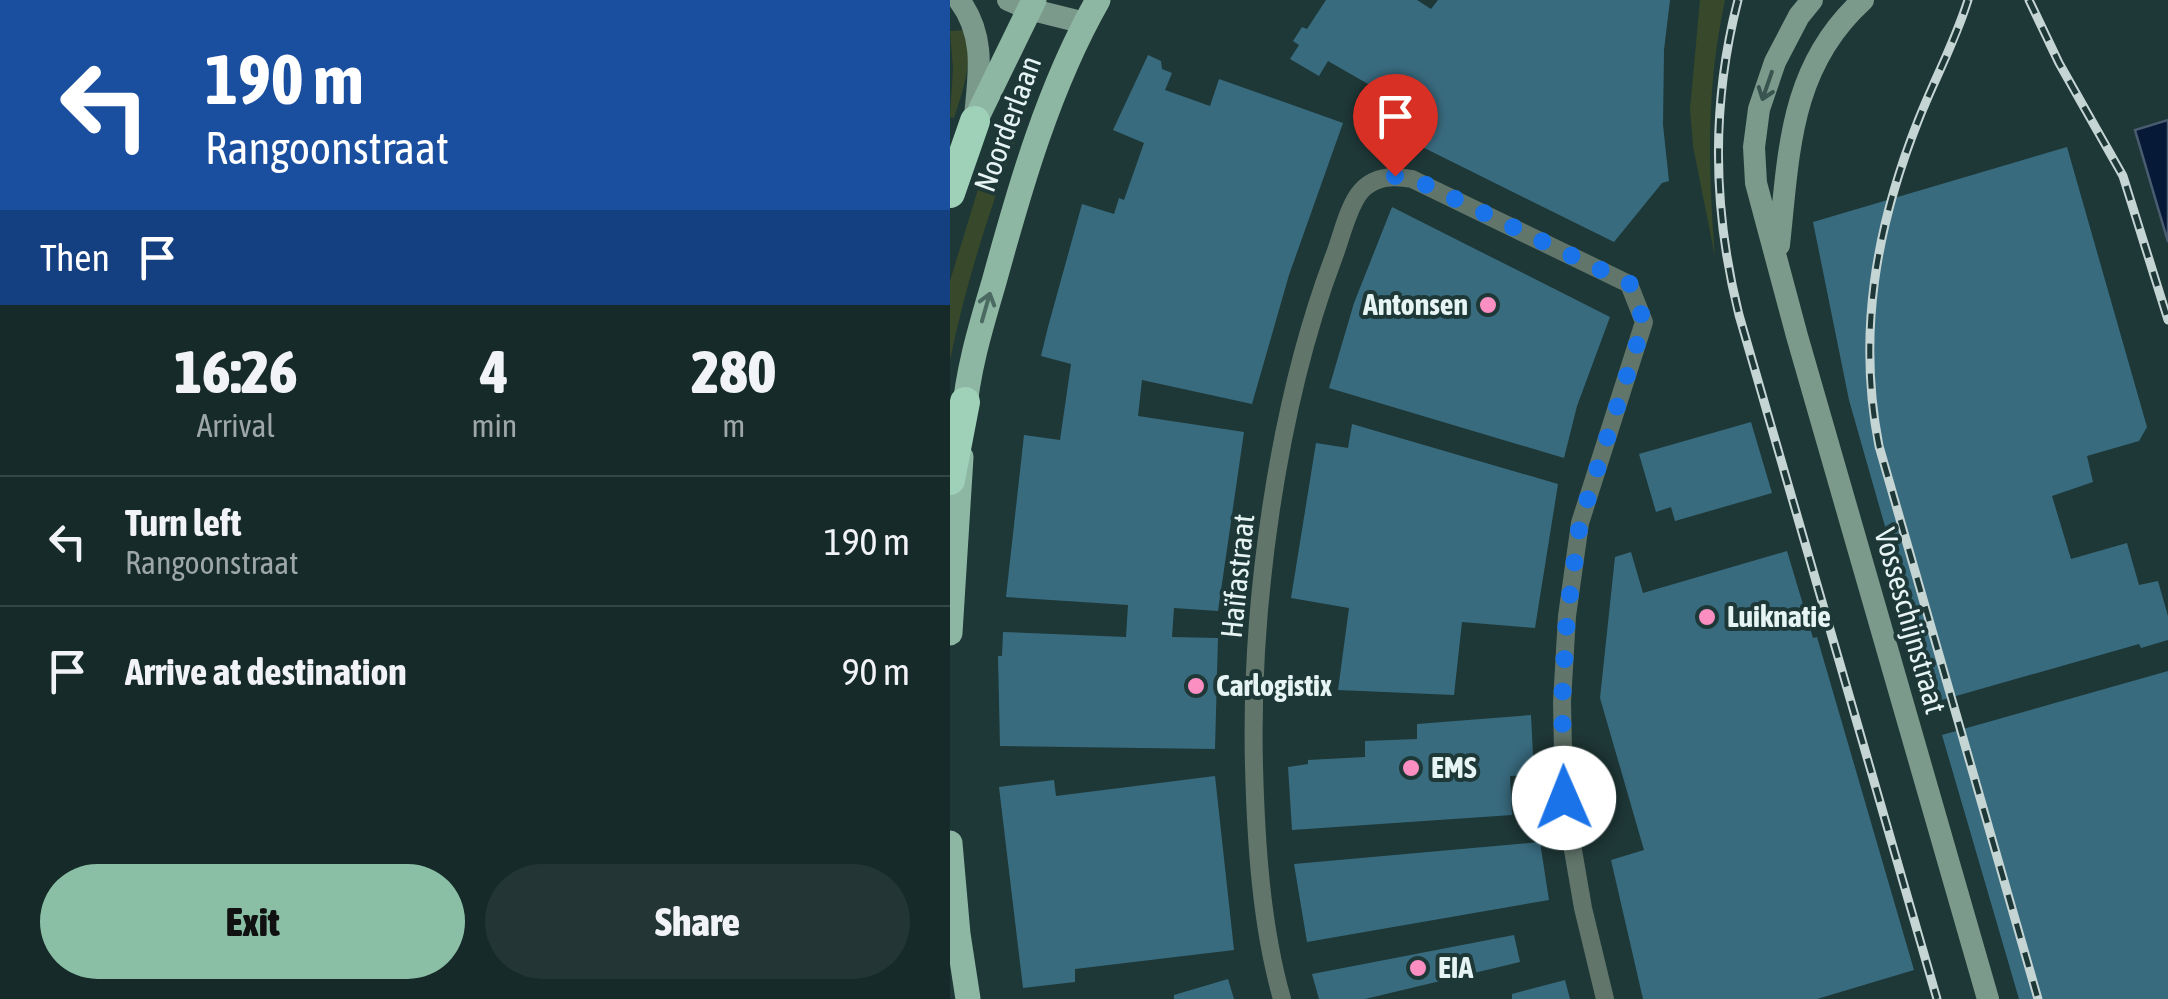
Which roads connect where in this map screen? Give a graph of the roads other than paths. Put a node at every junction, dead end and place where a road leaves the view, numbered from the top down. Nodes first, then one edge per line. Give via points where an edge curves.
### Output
1 (958, 0) edge
2 (1058, 0) edge
3 (1098, 0) edge
4 (1812, 0) edge
5 (1860, 2) edge
6 (1024, 3) edge
7 (1084, 24) junction
8 (975, 121) junction
9 (950, 193) edge
10 (1778, 258) junction
11 (965, 402) junction
12 (950, 480) edge
13 (950, 633) edge
14 (950, 843) edge
15 (968, 999) edge
16 (1282, 999) edge
17 (1605, 999) edge
18 (1988, 999) edge

1 - 8 street via 974,23 978,44
2 - 7 street
3 - 7 main road, Noorderlaan
4 -> 10 street, Vosseschijnstraat via 1775,62 1759,109 1756,183
5 - 10 street, Vosseschijnstraat via 1816,60 1800,98 1789,139
6 - 7 street
6 - 8 main road, Noorderlaan
11 -> 7 main road, Noorderlaan via 1016,202
8 - 9 highway, Noorderlaan
10 - 18 street, Vosseschijnstraat
11 - 12 highway
11 - 13 main road, Noorderlaan
14 - 15 main road
16 - 17 street, Haïfastraat via 1258,845 1254,763 1274,484 1318,298 1359,193 1395,176 1412,178 1630,284 1644,322 1580,523 1562,702 1564,798

